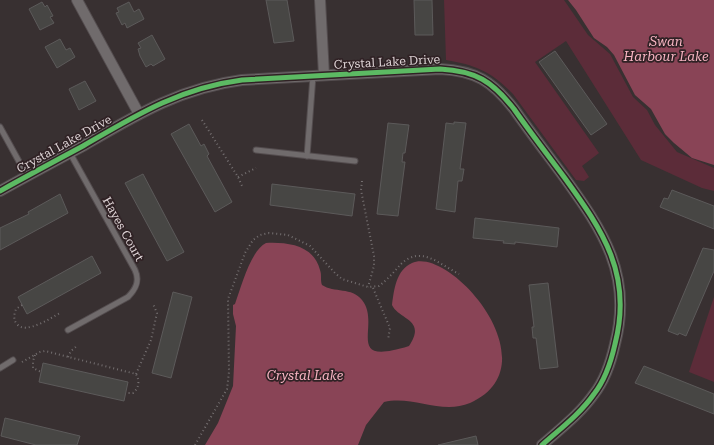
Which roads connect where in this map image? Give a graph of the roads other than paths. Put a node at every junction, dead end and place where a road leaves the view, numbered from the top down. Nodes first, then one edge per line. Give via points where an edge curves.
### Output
1 (77, 0) edge
2 (320, 0) edge
3 (324, 75) junction
4 (313, 76) junction
5 (139, 114) junction
6 (0, 127) edge
7 (256, 150) dead end
8 (70, 153) junction
9 (307, 156) junction
10 (355, 161) dead end
11 (27, 176) junction
12 (0, 191) edge
13 (68, 330) dead end
14 (13, 360) dead end
15 (0, 368) edge
16 (542, 445) edge

1 - 5 street
2 - 3 street
3 - 4 street, Crystal Lake Drive
3 - 16 street, Crystal Lake Drive via 440,70 470,73 485,80 501,93 514,109 599,227 614,265 619,288 620,320 615,347 604,378 595,393 578,414
4 - 5 street, Crystal Lake Drive via 242,80 212,85 173,97
4 - 9 lane
5 - 8 street, Crystal Lake Drive
6 - 11 lane
7 - 9 lane
8 - 11 street, Crystal Lake Drive
8 - 13 lane, Hayes Court via 135,270 138,281 128,297
9 - 10 lane
11 - 12 street, Crystal Lake Drive
14 - 15 lane

